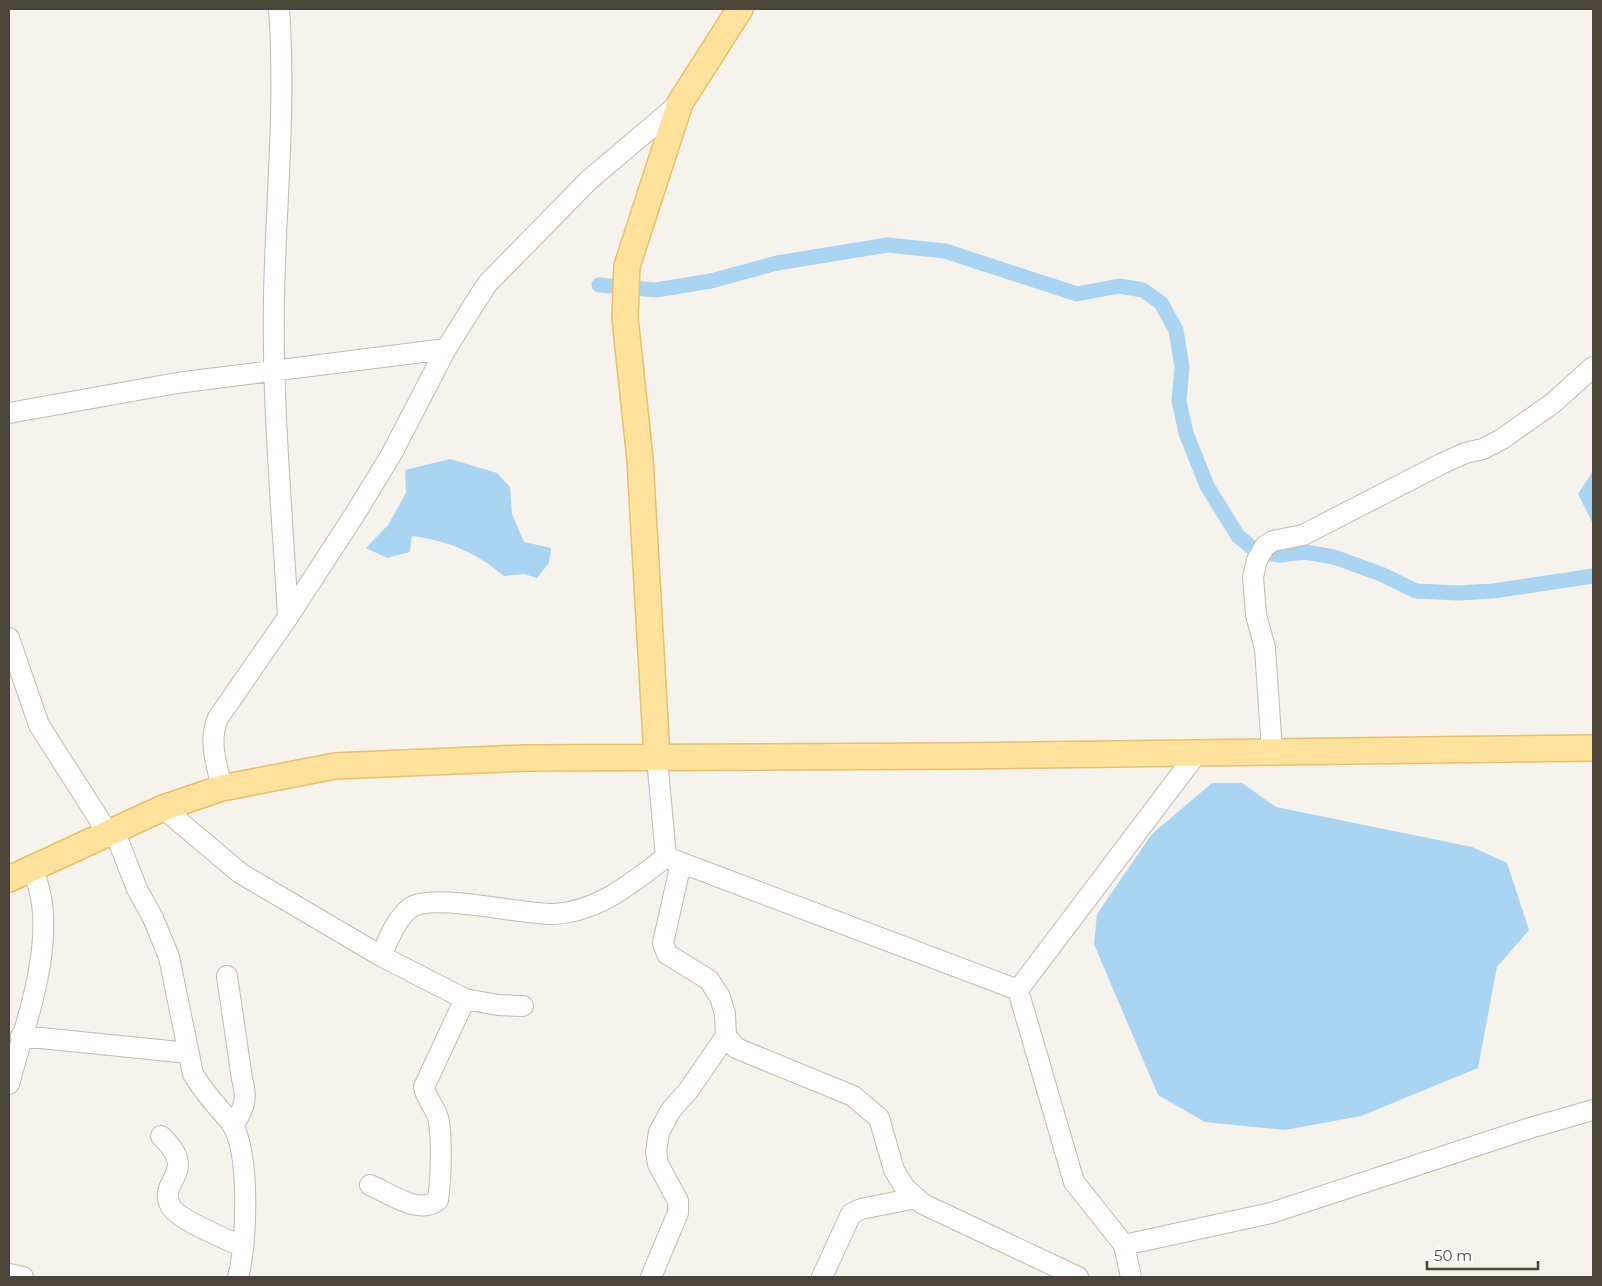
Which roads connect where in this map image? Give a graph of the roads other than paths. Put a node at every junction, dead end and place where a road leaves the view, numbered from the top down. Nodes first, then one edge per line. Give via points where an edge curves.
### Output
1 (279, 9) edge
2 (740, 9) edge
3 (680, 103) junction
4 (446, 349) junction
5 (1593, 368) edge
6 (274, 370) junction
7 (9, 413) edge
8 (288, 617) junction
9 (9, 638) edge
10 (15, 675) edge
11 (1593, 748) edge
12 (1272, 752) junction
13 (1197, 753) junction
14 (657, 758) junction
15 (222, 788) junction
16 (163, 808) junction
17 (104, 834) junction
18 (673, 860) junction
19 (37, 866) junction
20 (9, 879) edge
21 (381, 956) junction
22 (227, 976) dead end
23 (1018, 990) junction
24 (465, 999) junction
25 (523, 1006) dead end
26 (22, 1036) junction
27 (726, 1036) junction
28 (189, 1053) junction
29 (9, 1084) edge
30 (1593, 1110) edge
31 (233, 1126) junction
32 (161, 1136) dead end
33 (370, 1185) dead end
34 (916, 1198) junction
35 (1124, 1245) junction
36 (243, 1247) junction
37 (9, 1274) edge
38 (23, 1277) edge
39 (238, 1277) edge
40 (651, 1277) edge
41 (822, 1277) edge
42 (1075, 1277) edge
43 (1131, 1277) edge

1 - 6 street via 281,155
2 - 3 main road
3 - 4 street via 589,180 487,284
3 - 14 main road via 628,266 625,318 640,459
4 - 6 street
4 - 8 street via 391,455
5 - 12 street via 1553,403 1496,442 1441,464 1303,535 1273,541 1261,553 1253,577 1256,615 1265,648
6 - 7 street via 177,383
6 - 8 street
8 - 15 street via 213,728 213,747
9 - 10 street
10 - 17 street via 39,725
11 - 12 main road
12 - 13 main road
13 - 14 main road
13 - 23 street
14 - 15 main road via 525,758 335,766
14 - 18 street
15 - 16 main road
16 - 17 main road
16 - 21 street via 240,874
17 - 19 main road
17 - 28 street via 153,918 169,957
18 - 21 street via 604,901 553,914 434,902 412,907 398,920
18 - 23 street
18 - 27 street via 663,943 667,954 709,980 720,997
19 - 20 main road
19 - 26 street via 44,939
21 - 24 street
22 - 31 street via 246,1093 243,1109
23 - 35 street via 1074,1182
24 - 25 street
24 - 33 street via 424,1087 425,1097 433,1105 439,1121 438,1200 430,1206 420,1207
26 - 28 street
26 - 29 street
27 - 34 street via 736,1048 853,1096 879,1118 894,1170
27 - 40 street via 671,1110 659,1132 658,1164 678,1201 678,1213
28 - 31 street via 193,1074
30 - 35 street via 1271,1213
31 - 36 street via 243,1167
32 - 36 street via 179,1159 168,1196 170,1206 179,1215
34 - 41 street via 860,1209 850,1214
34 - 42 street via 947,1217
35 - 43 street
36 - 39 street
37 - 38 street

